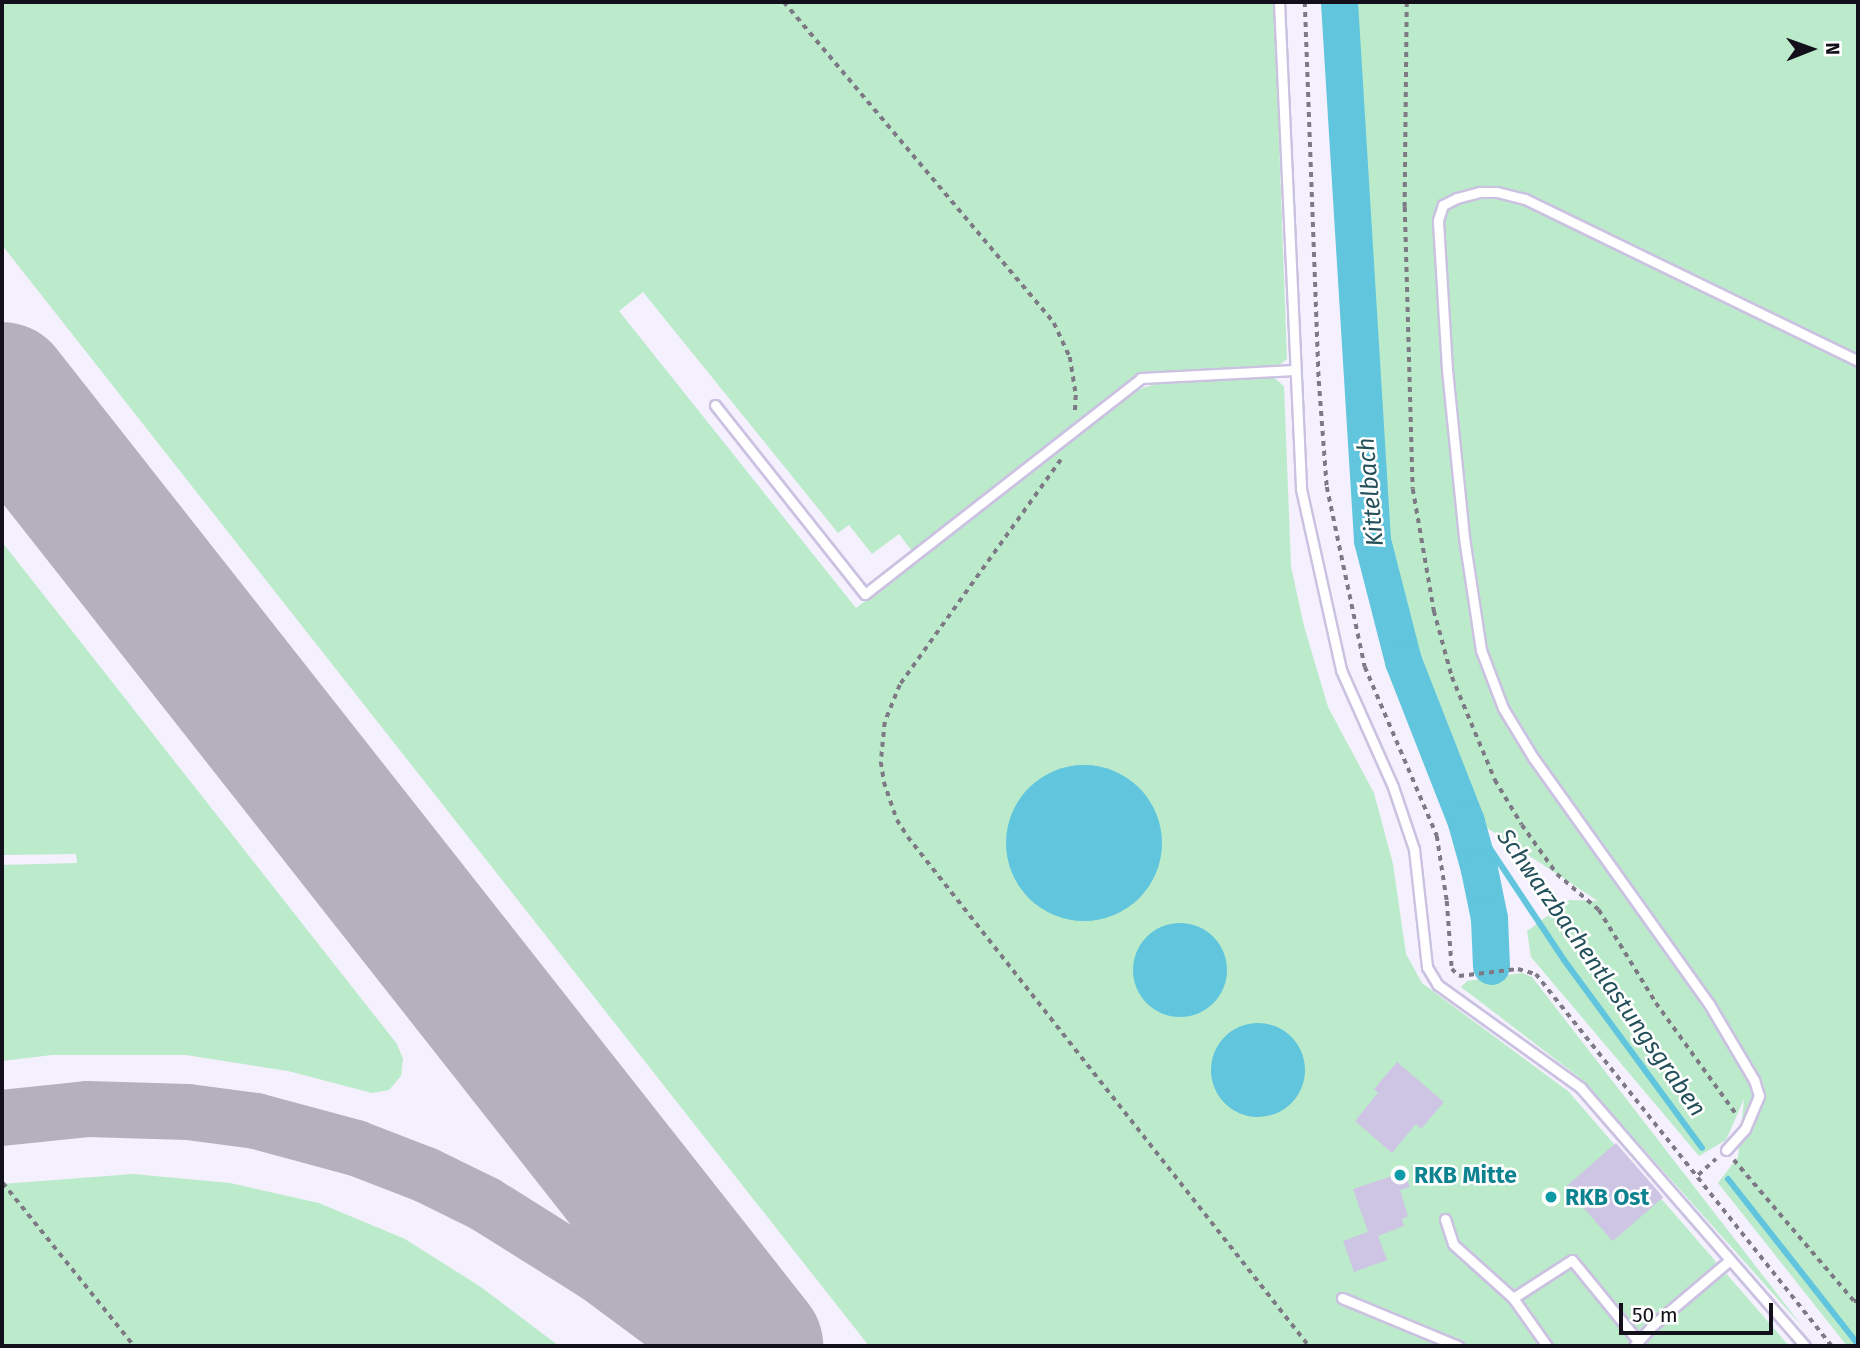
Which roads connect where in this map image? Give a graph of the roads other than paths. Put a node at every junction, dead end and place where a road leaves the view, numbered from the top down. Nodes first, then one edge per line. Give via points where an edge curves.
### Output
1 (1279, 2) edge
2 (1858, 361) edge
3 (1295, 370) junction
4 (715, 405) dead end
5 (1726, 1150) road end
6 (1445, 1219) dead end
7 (1730, 1259) junction
8 (1342, 1298) dead end
9 (1513, 1298) junction
10 (1636, 1343) edge
11 (1458, 1346) edge
12 (1547, 1346) edge
13 (1805, 1346) edge

1 - 3 lane
2 - 5 lane via 1525,199 1480,192 1443,205 1438,220 1447,369 1481,650 1503,708 1534,759 1709,1004 1754,1080 1759,1096 1745,1129
3 - 4 lane via 1141,378 865,594
3 - 7 lane via 1301,489 1314,550 1341,670 1393,787 1414,849 1427,967 1438,985 1580,1087
6 - 9 lane via 1454,1244
7 - 10 lane
7 - 13 lane
8 - 11 lane
9 - 10 lane via 1572,1259
9 - 12 lane

